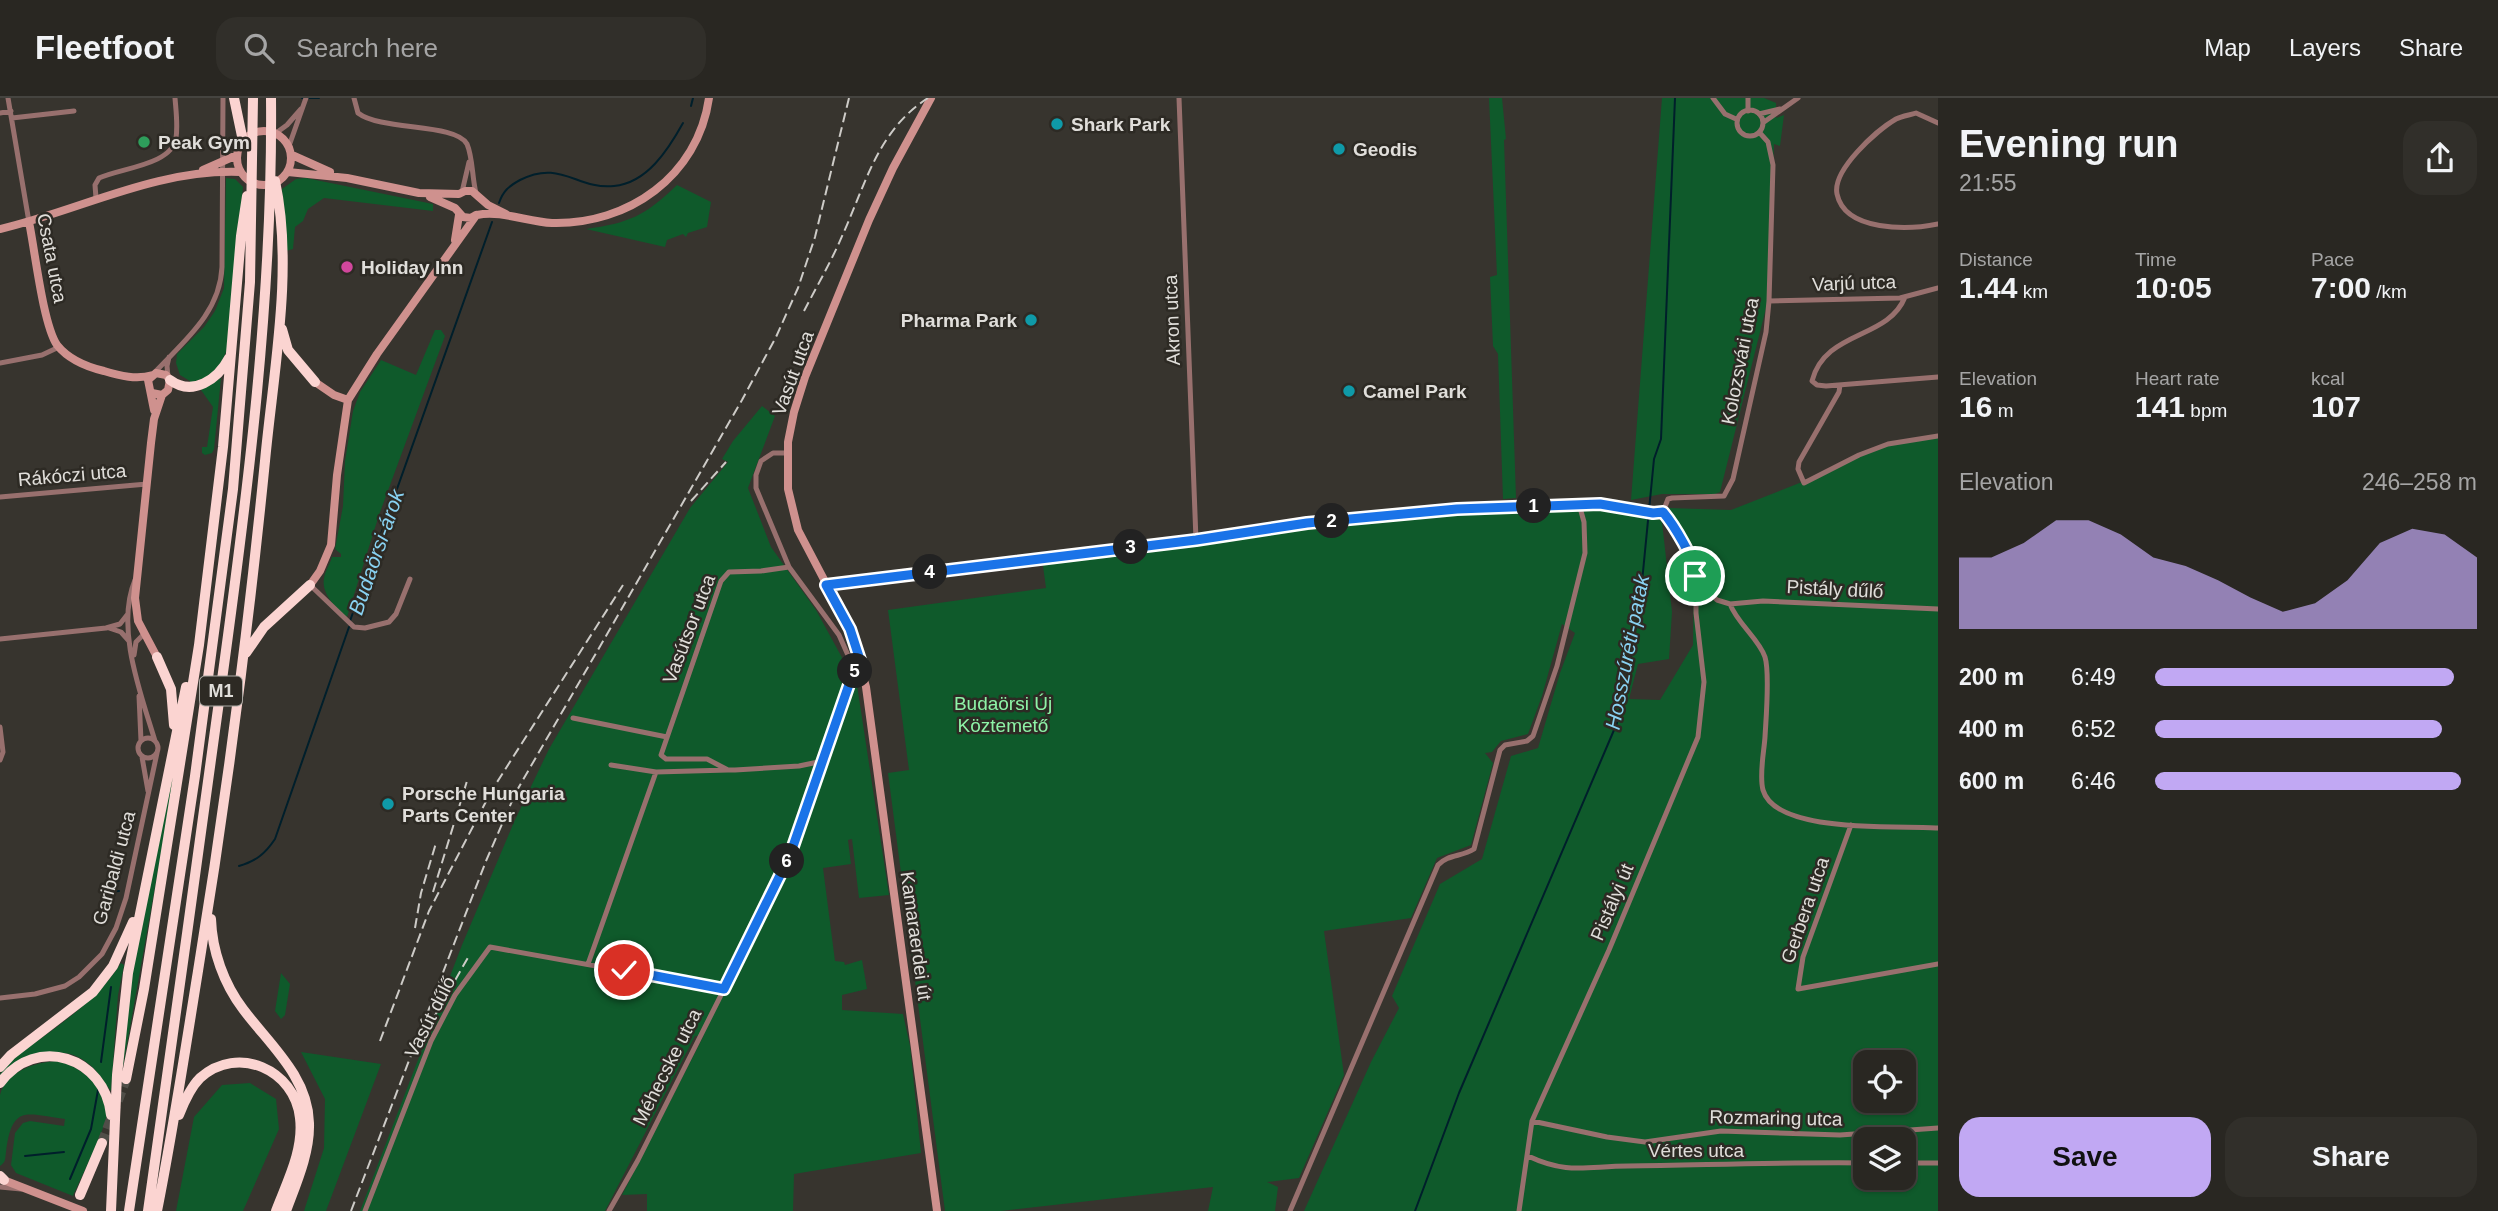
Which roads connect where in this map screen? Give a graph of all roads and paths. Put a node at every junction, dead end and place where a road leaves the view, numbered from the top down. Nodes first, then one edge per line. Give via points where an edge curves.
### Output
1 (8, 98) edge
2 (175, 98) edge
3 (223, 98) edge
4 (234, 98) edge
5 (253, 98) edge
6 (271, 98) edge
7 (354, 98) edge
8 (709, 98) edge
9 (931, 98) edge
10 (1179, 98) edge
11 (1713, 98) edge
12 (1748, 98) edge
13 (1798, 98) edge
14 (306, 101) edge
15 (1787, 108) junction
16 (74, 111) dead end
17 (1748, 111) junction
18 (0, 113) edge
19 (11, 114) junction
20 (1759, 114) junction
21 (1736, 119) junction
22 (1764, 122) junction
23 (1938, 122) edge
24 (1759, 132) junction
25 (276, 133) junction
26 (243, 141) junction
27 (290, 150) junction
28 (237, 155) junction
29 (470, 159) junction
30 (253, 161) junction
31 (272, 169) junction
32 (240, 172) junction
33 (288, 172) junction
34 (186, 175) junction
35 (348, 178) junction
36 (419, 193) junction
37 (460, 193) junction
38 (479, 196) junction
39 (96, 198) junction
40 (457, 211) junction
41 (476, 216) junction
42 (515, 218) junction
43 (29, 222) junction
44 (1938, 224) edge
45 (0, 229) edge
46 (454, 243) junction
47 (1938, 288) edge
48 (1905, 297) junction
49 (1769, 301) junction
50 (280, 308) junction
51 (59, 347) junction
52 (232, 351) junction
53 (170, 354) junction
54 (0, 363) edge
55 (153, 374) junction
56 (128, 377) junction
57 (1938, 377) edge
58 (169, 379) junction
59 (315, 382) joint
60 (1840, 385) junction
61 (150, 390) junction
62 (162, 394) junction
63 (348, 400) junction
64 (154, 419) junction
65 (1938, 436) edge
66 (787, 453) junction
67 (147, 484) junction
68 (0, 497) edge
69 (1579, 504) junction
70 (1663, 512) junction
71 (1196, 540) junction
72 (789, 567) junction
73 (1696, 569) junction
74 (136, 576) junction
75 (410, 579) dead end
76 (310, 585) junction
77 (826, 585) junction
78 (204, 594) junction
79 (1712, 595) junction
80 (1696, 600) junction
81 (1730, 604) junction
82 (1938, 609) edge
83 (127, 615) junction
84 (106, 628) junction
85 (144, 634) junction
86 (0, 639) edge
87 (129, 641) junction
88 (157, 657) joint
89 (244, 657) junction
90 (134, 661) junction
91 (862, 666) junction
92 (138, 679) junction
93 (573, 718) dead end
94 (0, 727) edge
95 (667, 737) junction
96 (141, 741) junction
97 (155, 741) junction
98 (157, 754) junction
99 (142, 757) junction
100 (0, 760) edge
101 (171, 760) junction
102 (823, 761) junction
103 (611, 765) dead end
104 (728, 769) junction
105 (656, 772) junction
106 (148, 798) junction
107 (1851, 825) junction
108 (1938, 828) edge
109 (213, 880) junction
110 (143, 892) junction
111 (588, 964) junction
112 (1938, 964) edge
113 (724, 989) junction
114 (0, 998) edge
115 (0, 1067) edge
116 (126, 1079) tunnel mouth
117 (0, 1083) edge
118 (1532, 1121) junction
119 (1938, 1128) edge
120 (108, 1143) junction
121 (170, 1146) junction
122 (1528, 1156) junction
123 (1853, 1163) edge
124 (1916, 1163) edge
125 (1938, 1163) edge
126 (1, 1181) edge
127 (80, 1195) dead end
128 (82, 1211) edge
129 (111, 1211) edge
130 (129, 1211) edge
131 (148, 1211) edge
132 (157, 1211) edge
133 (276, 1211) edge
134 (285, 1211) edge
135 (365, 1211) edge
136 (609, 1211) edge
137 (937, 1211) edge
138 (1290, 1211) edge
139 (1520, 1211) edge

1 - 19 street, Csata utca
2 - 39 street via 177,135 172,149 157,159 99,178 94,185
3 - 53 street via 220,289 205,319
4 - 26 highway
5 - 30 highway, M1
6 - 31 highway, M1
7 - 29 street via 358,113 370,120 461,137
8 - 42 street via 705,121 689,154 657,189 632,206 578,222
9 - 66 street, Vasút utca via 864,232 799,393
10 - 71 street, Akron utca
11 - 21 street via 1725,114
12 - 17 street
13 - 15 street
14 - 25 street
14 - 27 street
15 - 20 street
15 - 22 street
16 - 19 street
17 - 20 street
17 - 21 street
18 - 19 street
19 - 43 street, Csata utca
20 - 22 street
21 - 24 street via 1743,134
22 - 24 street
23 - 44 street via 1916,113 1897,118 1869,138 1837,187 1841,203 1863,221 1879,226
24 - 49 street, Kolozsvári utca via 1768,142 1773,165
25 - 26 street via 259,131
25 - 27 street
26 - 28 street
27 - 33 street
27 - 35 street via 312,165
28 - 32 street
28 - 34 street
29 - 37 street
29 - 38 street
30 - 52 highway via 241,236
30 - 130 highway, M1 via 250,282 233,489
31 - 50 highway via 281,232
31 - 131 highway, M1 via 267,289 244,520
32 - 33 street via 254,184 266,186 279,182
32 - 34 street
33 - 35 street
34 - 39 street
35 - 36 street
36 - 37 street
36 - 40 street
37 - 38 street
37 - 40 street via 455,201
38 - 41 street via 481,208
38 - 42 street
39 - 43 street
40 - 41 street via 467,218
40 - 46 street
41 - 42 street
41 - 46 street
43 - 45 street
43 - 51 street, Csata utca via 49,326
46 - 63 street
47 - 48 street, Varjú utca
48 - 49 street, Varjú utca
48 - 60 street via 1887,321 1846,340 1815,369 1812,381 1817,385
49 - 70 street, Kolozsvári utca via 1731,485 1724,496 1668,499
50 - 59 highway via 288,351
50 - 89 highway
51 - 54 street
51 - 56 street via 82,364
52 - 58 highway via 212,380 189,387
52 - 78 highway
53 - 55 street
53 - 58 street
55 - 56 street
55 - 58 street via 163,373
55 - 61 street via 148,380
56 - 61 street
57 - 60 street
58 - 62 street via 170,387
59 - 63 street
60 - 65 street via 1799,462 1804,483 1888,444
61 - 62 street
61 - 64 street
62 - 64 street
63 - 76 street via 331,545
64 - 67 street
66 - 72 street via 765,458 756,481 764,512
66 - 77 street, Vasút utca via 788,489 798,530
67 - 68 street, Rákóczi utca
67 - 74 street
69 - 70 street
69 - 71 street via 1457,509 1307,523
69 - 138 street via 1584,561 1563,647 1535,732 1527,741 1500,750 1474,849 1447,858 1436,870
70 - 73 street
71 - 77 street
72 - 91 street via 839,635 852,662
72 - 95 street, Vasútsor utca via 729,572 720,581
73 - 79 street
73 - 80 street, Pistályi út
74 - 83 street
74 - 85 street via 135,608
75 - 76 street via 389,622 365,628 354,627
76 - 89 highway via 264,627
77 - 91 street, Vasút utca via 850,629
78 - 101 highway
78 - 116 highway
79 - 80 street
79 - 81 street
80 - 118 street, Pistályi út via 1704,682 1695,749
81 - 82 street, Pistály dűlő via 1777,601
81 - 107 street via 1765,658 1762,787 1766,796 1796,817
83 - 84 street via 120,624
83 - 87 street
84 - 86 street
84 - 87 street via 121,632
85 - 88 street
85 - 90 street via 136,642
87 - 90 street
88 - 101 highway via 173,702
89 - 109 highway
90 - 92 street
91 - 102 street, Méhecske utca via 853,673
91 - 137 street, Kamaraerdei út
92 - 96 street
92 - 97 street
93 - 95 street
94 - 100 street
95 - 104 street, Vasútsor utca via 661,755 666,759 708,759
96 - 97 street
96 - 99 street
97 - 98 street
98 - 99 street
98 - 106 street, Garibaldi utca
99 - 106 street, Garibaldi utca
101 - 110 highway
102 - 104 street
102 - 113 street, Méhecske utca via 790,855
103 - 105 street
104 - 105 street
105 - 111 street
106 - 114 street, Garibaldi utca via 123,907 102,954 65,986
107 - 108 street
107 - 112 street, Gerbera utca via 1807,946 1798,989
109 - 121 highway
109 - 134 highway via 212,936 224,977 241,1008 292,1070 306,1103 308,1138
110 - 115 highway via 125,944 108,974 93,992
110 - 120 highway via 128,973
111 - 113 street, Vasút dűlő
111 - 135 street, Vasút dűlő via 490,947 455,995 431,1041
113 - 136 street, Méhecske utca
117 - 120 highway via 31,1059 58,1057 77,1063 93,1074 106,1092
118 - 119 street, Rozmaring utca via 1645,1142 1721,1131 1840,1135
118 - 122 street, Pistályi út
120 - 127 highway
120 - 129 highway
121 - 132 highway
121 - 133 highway via 186,1098 206,1074 237,1063 271,1070 289,1087 300,1119 294,1162
122 - 123 street, Vértes utca via 1574,1169
122 - 139 street, Pistályi út
124 - 125 street
126 - 128 street

